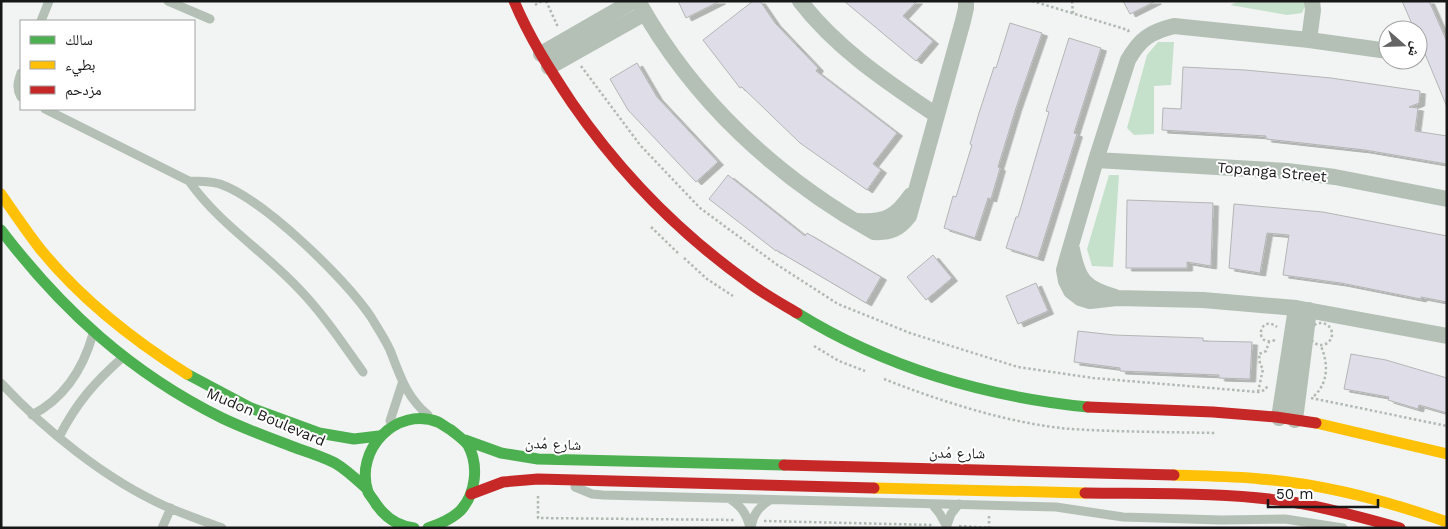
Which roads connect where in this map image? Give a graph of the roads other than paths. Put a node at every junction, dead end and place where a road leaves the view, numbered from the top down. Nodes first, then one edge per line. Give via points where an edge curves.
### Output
1 (49, 1) edge
2 (168, 1) edge
3 (514, 1) edge
4 (800, 1) edge
5 (966, 1) edge
6 (1312, 1) edge
7 (639, 5) edge
8 (210, 18) dead end
9 (41, 20) edge
10 (1309, 40) junction
11 (1378, 50) edge
12 (545, 61) junction
13 (20, 76) edge
14 (20, 95) edge
15 (47, 110) edge
16 (936, 115) junction
17 (1096, 160) junction
18 (190, 181) junction
19 (1, 194) edge
20 (1447, 199) edge
21 (1, 230) edge
22 (1302, 309) junction
23 (93, 332) junction
24 (1447, 336) edge
25 (123, 357) junction
26 (363, 372) dead end
27 (1, 383) edge
28 (402, 384) junction
29 (32, 415) junction
30 (433, 419) junction
31 (1287, 419) junction
32 (383, 432) junction
33 (59, 437) junction
34 (465, 440) junction
35 (1447, 454) edge
36 (562, 479) junction
37 (367, 490) junction
38 (472, 494) junction
39 (729, 498) junction
40 (770, 500) junction
41 (932, 504) junction
42 (959, 504) junction
43 (171, 508) junction
44 (462, 509) junction
45 (1447, 522) edge
46 (946, 527) edge
47 (162, 528) edge
48 (222, 528) edge
49 (414, 528) edge
50 (428, 528) edge
51 (457, 528) edge
52 (751, 528) edge
53 (1343, 528) edge
54 (1400, 528) edge

1 - 9 lane
2 - 8 lane
3 - 12 street
4 - 16 street via 841,46
5 - 16 street
6 - 10 street
7 - 12 street
7 - 16 street via 677,63 715,109 757,151 796,182 874,232 894,230 909,216
10 - 11 street
10 - 17 street via 1174,26 1146,36 1128,60
12 - 31 street via 578,115 614,161 697,244 793,312 845,339 928,373 1014,396 1073,406 1221,412
13 - 14 lane via 17,89
15 - 18 lane
17 - 20 street, Topanga Street via 1287,171
17 - 22 street via 1072,248 1075,266 1084,283 1092,289 1117,298 1204,300
18 - 26 lane via 212,210 301,291
18 - 28 lane via 212,182 240,194 265,211 320,259 370,316 389,348
19 - 32 street, Mudon Boulevard via 55,266 88,300 124,331 185,374 258,411 327,435 353,440
21 - 23 street, Mudon Boulevard via 39,279
22 - 24 street
22 - 31 street via 1298,391
23 - 25 street, Mudon Boulevard
23 - 29 lane via 87,355 75,377 46,408
25 - 33 lane via 85,394
25 - 37 street, Mudon Boulevard via 164,386 222,418 335,463
27 - 29 lane
28 - 30 lane
28 - 32 lane
29 - 33 lane
30 - 32 street, Mudon Boulevard via 401,421
30 - 34 street via 451,427
31 - 35 street via 1327,425
32 - 37 street via 369,452 365,471
33 - 43 lane via 121,482
34 - 38 street via 473,457 476,476
34 - 45 street, شارع مُدن via 513,457 538,459 1040,470 1263,479 1363,496
36 - 38 street via 519,479
36 - 39 lane via 592,494
36 - 54 street via 1222,495 1325,508
37 - 49 street, Mudon Boulevard via 389,519
38 - 44 street
39 - 40 lane
39 - 52 lane via 742,508
40 - 41 lane
40 - 52 lane via 759,508
41 - 42 lane
41 - 46 lane
42 - 46 lane
42 - 53 lane via 1069,508 1123,517 1285,519
43 - 47 lane
43 - 48 lane
44 - 50 street via 446,522
44 - 51 street

